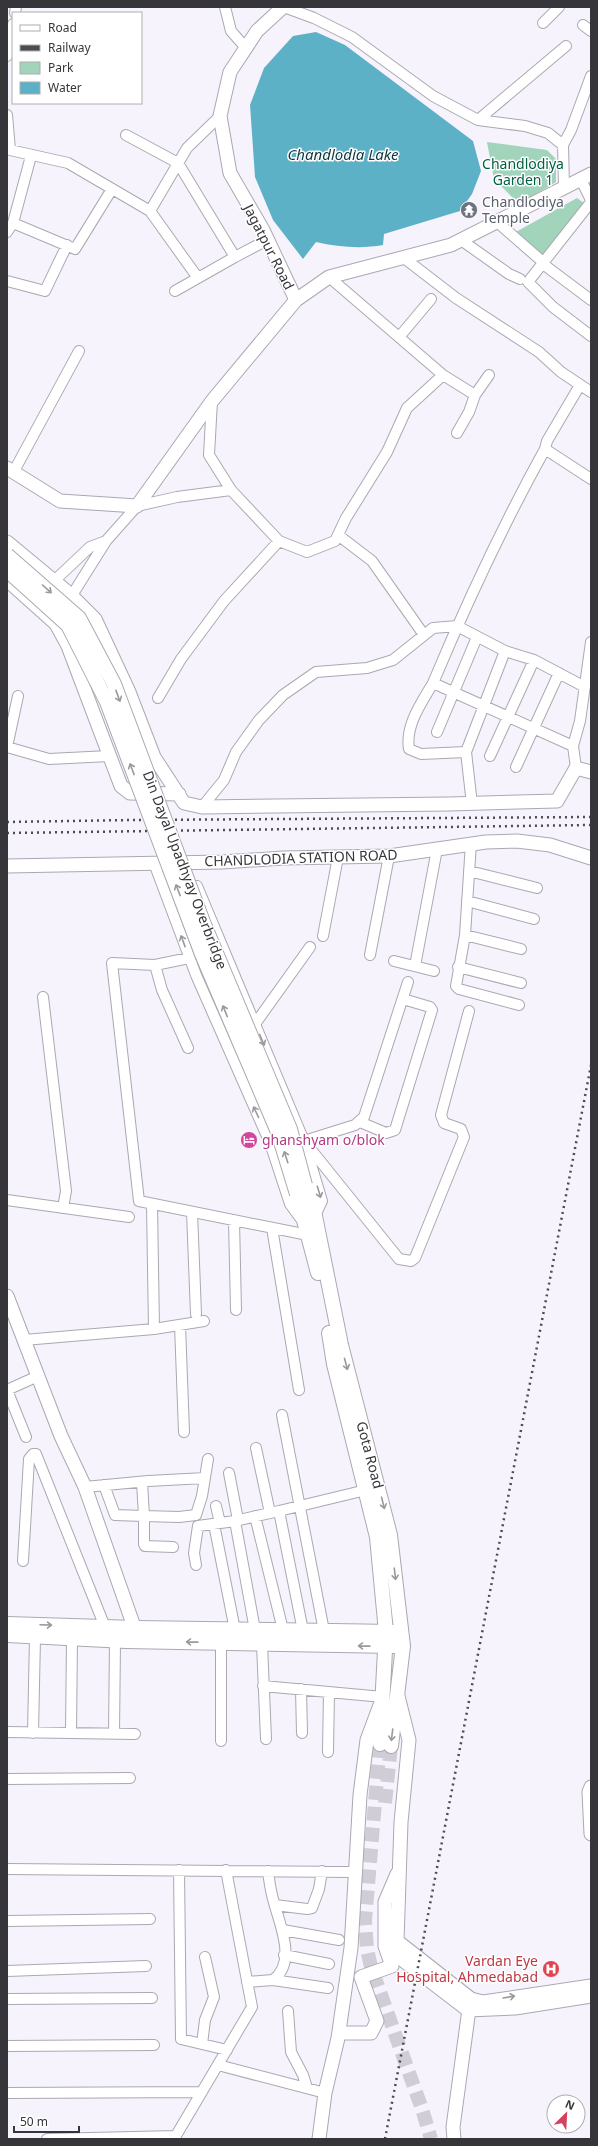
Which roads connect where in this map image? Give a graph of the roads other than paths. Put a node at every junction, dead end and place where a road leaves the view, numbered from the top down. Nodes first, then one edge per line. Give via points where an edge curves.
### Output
1 (225, 7) edge
2 (284, 7) edge
3 (559, 7) edge
4 (543, 23) dead end
5 (12, 29) edge
6 (566, 46) dead end
7 (246, 48) junction
8 (7, 56) edge
9 (591, 76) edge
10 (589, 87) edge
11 (7, 115) edge
12 (220, 116) junction
13 (478, 120) junction
14 (126, 135) dead end
15 (8, 136) edge
16 (563, 145) junction
17 (31, 156) junction
18 (178, 163) junction
19 (586, 176) edge
20 (564, 186) junction
21 (112, 188) junction
22 (591, 201) edge
23 (150, 211) junction
24 (496, 221) junction
25 (13, 223) junction
26 (7, 232) edge
27 (267, 240) junction
28 (461, 240) junction
29 (67, 245) junction
30 (235, 257) junction
31 (404, 258) junction
32 (543, 263) junction
33 (198, 278) junction
34 (329, 278) junction
35 (520, 279) dead end
36 (7, 281) edge
37 (175, 291) dead end
38 (431, 299) dead end
39 (296, 300) junction
40 (591, 300) edge
41 (400, 336) junction
42 (591, 336) edge
43 (79, 351) dead end
44 (443, 374) junction
45 (489, 375) dead end
46 (580, 385) junction
47 (591, 392) edge
48 (475, 395) junction
49 (212, 401) junction
50 (457, 433) dead end
51 (545, 448) junction
52 (10, 469) edge
53 (591, 479) edge
54 (231, 490) junction
55 (137, 506) junction
56 (338, 535) junction
57 (106, 541) junction
58 (279, 541) junction
59 (7, 542) edge
60 (7, 555) edge
61 (7, 570) edge
62 (7, 580) edge
63 (54, 581) junction
64 (71, 595) junction
65 (56, 624) junction
66 (457, 626) junction
67 (424, 635) junction
68 (477, 637) junction
69 (591, 642) edge
70 (505, 651) junction
71 (534, 660) junction
72 (560, 673) junction
73 (433, 682) junction
74 (585, 687) junction
75 (453, 692) junction
76 (18, 696) dead end
77 (158, 698) dead end
78 (484, 706) junction
79 (507, 716) junction
80 (535, 729) junction
81 (437, 732) dead end
82 (573, 746) junction
83 (7, 747) edge
84 (466, 752) junction
85 (109, 756) junction
86 (490, 756) dead end
87 (516, 767) dead end
88 (576, 768) junction
89 (591, 772) edge
90 (179, 794) junction
91 (472, 804) junction
92 (202, 807) junction
93 (471, 843) junction
94 (437, 849) junction
95 (389, 856) junction
96 (338, 857) junction
97 (591, 858) edge
98 (186, 862) junction
99 (154, 863) junction
100 (7, 866) edge
101 (469, 870) junction
102 (537, 888) dead end
103 (467, 902) junction
104 (534, 919) dead end
105 (465, 935) junction
106 (322, 936) dead end
107 (310, 947) dead end
108 (521, 949) dead end
109 (370, 955) dead end
110 (189, 958) junction
111 (394, 962) dead end
112 (156, 965) junction
113 (415, 966) junction
114 (458, 968) junction
115 (434, 971) dead end
116 (408, 982) dead end
117 (521, 983) dead end
118 (43, 997) dead end
119 (403, 999) junction
120 (519, 1005) dead end
121 (469, 1011) dead end
122 (255, 1024) junction
123 (222, 1036) junction
124 (188, 1048) dead end
125 (360, 1122) junction
126 (304, 1141) junction
127 (301, 1190) junction
128 (7, 1200) edge
129 (152, 1204) junction
130 (63, 1208) junction
131 (192, 1212) junction
132 (129, 1217) dead end
133 (234, 1220) junction
134 (309, 1225) junction
135 (272, 1228) junction
136 (7, 1296) edge
137 (236, 1310) dead end
138 (196, 1314) dead end
139 (204, 1321) dead end
140 (180, 1325) junction
141 (154, 1329) junction
142 (24, 1340) junction
143 (38, 1376) junction
144 (7, 1390) edge
145 (299, 1390) dead end
146 (282, 1415) dead end
147 (184, 1432) dead end
148 (26, 1437) dead end
149 (256, 1448) dead end
150 (208, 1459) dead end
151 (229, 1473) dead end
152 (205, 1478) junction
153 (142, 1482) junction
154 (104, 1485) junction
155 (85, 1487) junction
156 (366, 1490) junction
157 (216, 1506) dead end
158 (299, 1506) junction
159 (275, 1512) junction
160 (144, 1516) junction
161 (255, 1516) junction
162 (237, 1521) junction
163 (217, 1524) junction
164 (172, 1547) dead end
165 (23, 1561) dead end
166 (196, 1565) dead end
167 (7, 1624) edge
168 (105, 1627) junction
169 (235, 1630) junction
170 (255, 1630) junction
171 (283, 1630) junction
172 (303, 1631) junction
173 (324, 1631) junction
174 (402, 1632) junction
175 (7, 1635) edge
176 (137, 1635) junction
177 (35, 1637) junction
178 (72, 1638) junction
179 (386, 1639) junction
180 (116, 1641) junction
181 (221, 1643) junction
182 (262, 1644) junction
183 (403, 1646) junction
184 (262, 1686) junction
185 (301, 1689) junction
186 (330, 1692) junction
187 (398, 1696) junction
188 (384, 1697) junction
189 (7, 1732) edge
190 (33, 1733) junction
191 (71, 1733) junction
192 (302, 1733) dead end
193 (114, 1734) junction
194 (135, 1734) dead end
195 (266, 1739) dead end
196 (221, 1740) dead end
197 (328, 1752) dead end
198 (130, 1778) dead end
199 (7, 1779) edge
200 (591, 1787) edge
201 (591, 1834) edge
202 (400, 1866) junction
203 (7, 1868) edge
204 (179, 1870) junction
205 (226, 1870) junction
206 (268, 1871) junction
207 (322, 1871) junction
208 (356, 1872) junction
209 (275, 1905) junction
210 (150, 1919) dead end
211 (7, 1921) edge
212 (282, 1930) junction
213 (339, 1940) dead end
214 (284, 1955) junction
215 (205, 1957) dead end
216 (329, 1964) dead end
217 (146, 1966) dead end
218 (7, 1971) edge
219 (273, 1980) junction
220 (247, 1982) junction
221 (591, 1986) edge
222 (328, 1988) dead end
223 (591, 1996) edge
224 (152, 1998) dead end
225 (7, 1999) edge
226 (470, 2004) junction
227 (288, 2011) dead end
228 (339, 2033) junction
229 (202, 2044) junction
230 (154, 2045) dead end
231 (7, 2046) edge
232 (227, 2050) junction
233 (218, 2065) junction
234 (307, 2088) junction
235 (202, 2092) junction
236 (7, 2093) edge
237 (325, 2093) junction
238 (175, 2138) edge
239 (48, 2139) edge
240 (319, 2139) edge
241 (454, 2139) edge

1 - 7 street via 231,31
2 - 7 street, Jagatpur Road via 257,31
2 - 13 street via 314,18 352,37 433,96
3 - 4 street
5 - 8 street
6 - 13 street
7 - 12 street, Jagatpur Road via 230,72
9 - 10 street
10 - 16 street
11 - 15 street
12 - 18 street via 187,148
12 - 27 street, Jagatpur Road via 230,173
13 - 16 street via 525,126 548,133
14 - 18 street
15 - 17 street via 10,150
16 - 20 street
17 - 21 street via 68,163
17 - 25 street
18 - 23 street
18 - 30 street
19 - 20 street
19 - 22 street
20 - 24 street
21 - 23 street
21 - 29 street via 75,249
22 - 32 street
23 - 33 street
24 - 28 street
24 - 32 street
25 - 26 street
25 - 29 street
27 - 30 street
27 - 39 street, Jagatpur Road
28 - 31 street
28 - 35 street
29 - 36 street via 44,291
30 - 33 street
31 - 34 street
31 - 46 street via 456,298 539,352
32 - 40 street
32 - 42 street via 528,282 553,307
33 - 37 street
34 - 39 street
34 - 41 street
38 - 41 street
39 - 49 street, Jagatpur Road
41 - 44 street
43 - 52 street
44 - 48 street
44 - 56 street via 407,408 387,452
45 - 48 street
46 - 47 street
46 - 51 street via 546,441
48 - 50 street
49 - 54 street via 209,455
49 - 55 street, Jagatpur Road
51 - 53 street
51 - 66 street via 508,517
52 - 55 street via 60,501
54 - 55 street via 177,497
54 - 58 street
55 - 57 street
56 - 58 street via 336,541 307,552
56 - 67 street via 372,561
57 - 63 street via 90,547
57 - 64 street
58 - 77 street via 224,601 180,659
59 - 63 street
60 -> 127 main road, Din Dayal Upadhyay Overbridge, bridge via 79,618 114,684 203,922 290,1129
127 -> 61 main road, Din Dayal Upadhyay Overbridge, bridge via 202,954 107,702 68,624
62 - 65 street
63 - 64 street
64 - 65 street
64 - 90 street via 95,618 129,692 154,756
65 - 85 street via 68,646
66 - 67 street via 433,628
66 - 68 street
66 - 73 street
67 - 92 street via 393,660 367,668 316,672 283,696 259,720 236,752 224,780
68 - 70 street
68 - 75 street
69 - 74 street
70 - 71 street
70 - 78 street
71 - 72 street
71 - 79 street
72 - 74 street
72 - 80 street
73 - 75 street
73 - 84 street via 415,713 409,749 421,754
74 - 82 street
75 - 78 street
75 - 81 street
76 - 83 street
78 - 79 street
78 - 84 street
79 - 80 street
79 - 86 street
80 - 82 street
80 - 87 street
82 - 88 street
83 - 85 street via 49,759
84 - 91 street
85 - 90 street via 121,786 130,793
88 - 89 street
88 - 91 street via 557,800
90 - 92 street via 184,803
91 - 92 street
93 - 94 street, CHANDLODIA STATION ROAD
93 - 97 street, CHANDLODIA STATION ROAD via 537,843
93 - 101 street
94 - 95 street, CHANDLODIA STATION ROAD
94 - 113 street
95 - 96 street, CHANDLODIA STATION ROAD
95 - 109 street
96 - 98 street, CHANDLODIA STATION ROAD
96 - 106 street
98 - 99 street, CHANDLODIA STATION ROAD
98 - 122 street
99 - 100 street, CHANDLODIA STATION ROAD
110 -> 99 street
101 - 102 street
101 - 103 street
103 - 104 street
103 - 105 street
105 - 108 street
105 - 114 street
107 - 122 street
110 - 112 street
110 - 123 street
111 - 113 street
112 - 124 street via 162,990
112 - 129 street via 112,963 139,1201
113 - 115 street
114 - 117 street
114 - 120 street via 455,983 459,989
116 - 119 street
118 - 130 street via 66,1191
119 - 125 street via 364,1117
119 - 125 street via 430,1007 432,1010 395,1130 386,1133
121 - 126 street via 441,1115 444,1123 461,1129 464,1137 415,1258 405,1261 400,1259
122 - 123 street
122 -> 126 street
134 -> 123 street via 290,1204 270,1142
125 - 126 street
126 -> 134 street via 322,1201
127 - 134 main road, Din Dayal Upadhyay Overbridge
128 - 130 street
129 - 131 street
129 - 141 street
130 - 132 street
131 - 133 street
131 - 138 street
133 - 135 street
133 - 137 street
134 - 135 street
134 - 156 main road, Gota Road via 334,1364
134 -> 174 main road, Gota Road via 390,1535
135 - 145 street
136 - 142 street
139 - 140 street
140 - 141 street
140 - 147 street
141 - 142 street
142 - 143 street
143 - 144 street
143 - 155 street via 61,1436
144 - 148 street
146 - 158 street
149 - 159 street
150 - 152 street
151 - 162 street
152 - 153 street
152 - 160 street via 196,1515
153 - 154 street
153 - 160 street
154 - 155 street
154 - 160 street via 115,1515
155 - 176 street
156 - 158 street
156 - 179 main road, Gota Road via 377,1537
157 - 163 street
158 - 159 street
158 - 173 street
159 - 161 street
159 - 172 street
160 - 164 street via 145,1546
161 - 162 street
161 - 171 street
162 - 163 street
162 - 170 street
163 - 166 street via 198,1526 194,1553
163 - 169 street
165 - 168 street via 29,1459 36,1454
167 -> 168 main road
168 - 176 main road
169 - 170 main road
169 - 176 main road
170 - 171 main road
171 - 172 main road
172 - 173 main road
173 - 179 main road
174 - 179 main road
174 - 183 main road, Gota Road
175 - 177 main road
176 - 180 main road
181 -> 176 main road
177 - 178 main road
177 - 190 street
178 - 180 main road
178 - 191 street
179 -> 182 main road
179 - 183 main road
179 - 188 main road, Gota Road
180 - 193 street
181 - 182 main road
181 - 196 street
182 - 184 street
183 - 187 main road, Gota Road
184 - 185 street
184 - 195 street
185 - 186 street
185 - 192 street
186 - 188 street
186 - 197 street
187 -> 188 main road, Gota Road via 386,1745
187 - 202 street via 409,1740 401,1822
188 - 208 street via 367,1740 360,1795
189 - 190 street
190 - 191 street
191 - 193 street
193 - 194 street
198 - 199 street
200 - 201 street
202 - 226 street via 397,1941
202 - 228 street via 385,1902 385,1946 392,1966 361,1976 377,2022 370,2033
203 - 204 street
204 - 205 street
204 - 229 street via 181,2039
205 - 206 street
205 - 220 street
206 - 207 street
206 - 209 street
207 - 208 street
207 - 209 street via 312,1908
208 - 228 street via 351,1948
209 - 212 street
210 - 211 street
212 - 213 street
212 - 214 street
214 - 216 street
214 - 219 street via 281,1971
215 - 229 street via 214,1997 205,2020
217 - 218 street
219 - 220 street
219 - 222 street
220 - 232 street via 252,2007
226 -> 221 street
223 - 226 street via 515,2008
224 - 225 street
226 - 241 street via 452,2127
227 - 234 street via 291,2052
228 - 237 street
229 - 232 street
230 - 231 street
232 - 233 street
233 - 234 street
233 - 235 street
234 - 237 street
235 - 236 street
235 - 238 street
237 - 240 street
238 - 239 street

